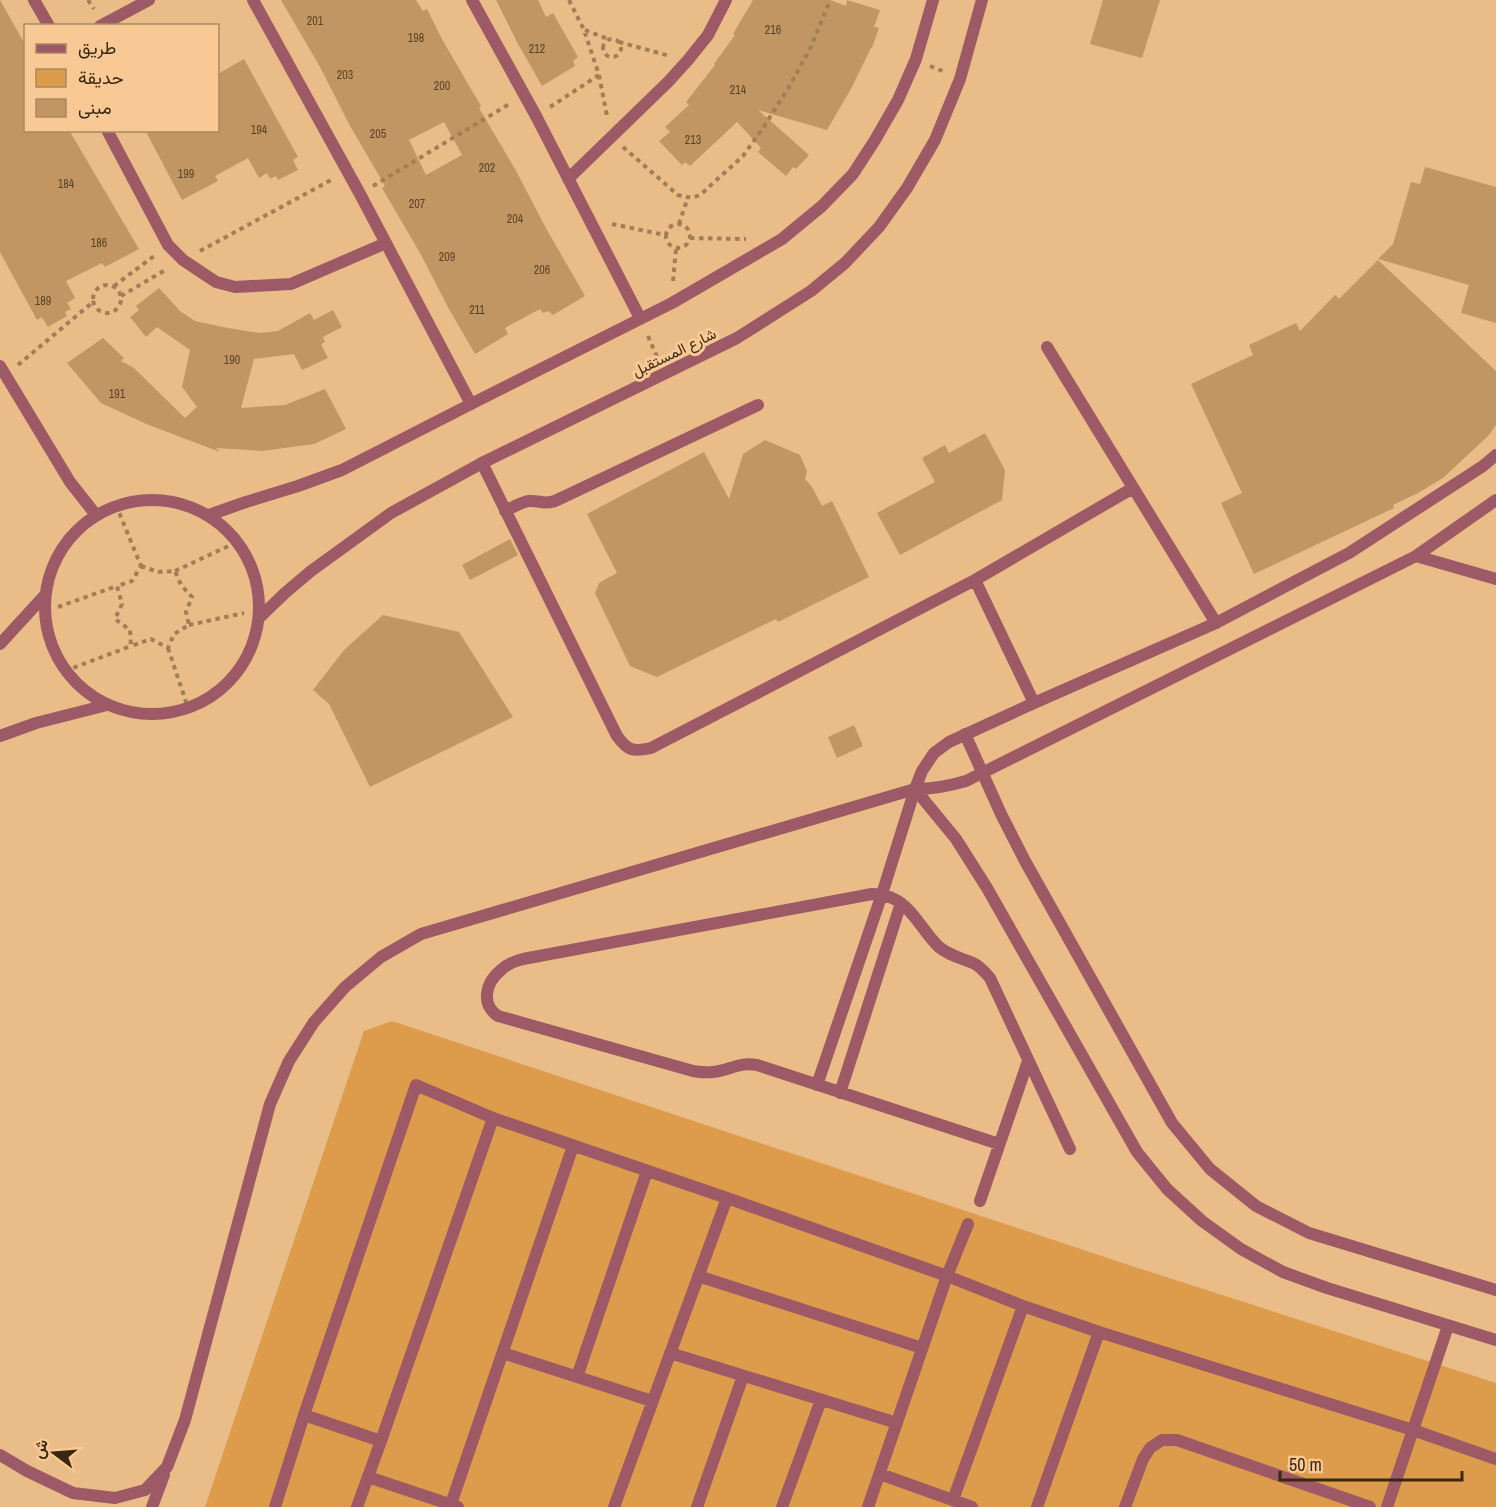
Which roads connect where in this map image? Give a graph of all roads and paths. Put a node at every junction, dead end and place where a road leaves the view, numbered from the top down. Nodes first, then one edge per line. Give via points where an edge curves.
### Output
1 (34, 0) edge
2 (149, 0) edge
3 (253, 0) edge
4 (472, 0) edge
5 (569, 0) edge
6 (726, 0) edge
7 (830, 0) edge
8 (933, 0) edge
9 (982, 0) edge
10 (48, 24) edge
11 (104, 24) edge
12 (584, 30) junction
13 (608, 39) junction
14 (619, 42) junction
15 (916, 59) junction
16 (688, 60) junction
17 (599, 75) junction
18 (960, 79) junction
19 (524, 95) junction
20 (536, 116) junction
21 (108, 132) edge
22 (611, 137) junction
23 (347, 171) junction
24 (568, 179) junction
25 (360, 194) junction
26 (688, 197) junction
27 (588, 219) junction
28 (679, 224) junction
29 (665, 235) junction
30 (690, 238) junction
31 (747, 239) dead end
32 (386, 243) junction
33 (168, 245) junction
34 (676, 249) junction
35 (183, 260) junction
36 (114, 286) junction
37 (122, 296) junction
38 (93, 302) junction
39 (672, 303) junction
40 (640, 318) junction
41 (1047, 347) dead end
42 (3, 370) edge
43 (664, 374) junction
44 (471, 404) junction
45 (758, 405) dead end
46 (1496, 455) edge
47 (482, 463) junction
48 (1133, 488) junction
49 (1496, 500) edge
50 (116, 505) junction
51 (505, 512) junction
52 (96, 514) junction
53 (209, 515) junction
54 (237, 542) junction
55 (1416, 556) junction
56 (141, 566) junction
57 (175, 571) junction
58 (1496, 579) edge
59 (975, 580) junction
60 (117, 586) junction
61 (45, 595) junction
62 (45, 612) junction
63 (259, 614) junction
64 (1216, 622) junction
65 (189, 625) junction
66 (0, 644) edge
67 (131, 646) junction
68 (168, 648) junction
69 (65, 671) junction
70 (1034, 703) junction
71 (107, 705) junction
72 (188, 708) junction
73 (965, 734) junction
74 (0, 736) edge
75 (982, 773) junction
76 (915, 789) junction
77 (882, 894) junction
78 (901, 903) junction
79 (1028, 1060) junction
80 (817, 1085) junction
81 (840, 1092) junction
82 (493, 1118) junction
83 (999, 1144) junction
84 (573, 1146) junction
85 (1070, 1149) dead end
86 (647, 1171) junction
87 (727, 1198) junction
88 (980, 1201) dead end
89 (968, 1224) dead end
90 (698, 1276) junction
91 (947, 1276) junction
92 (1496, 1290) edge
93 (1023, 1306) junction
94 (1448, 1326) junction
95 (1099, 1332) junction
96 (1496, 1340) edge
97 (922, 1348) junction
98 (503, 1353) junction
99 (670, 1353) junction
100 (743, 1376) junction
101 (578, 1377) junction
102 (821, 1400) junction
103 (652, 1401) junction
104 (304, 1415) junction
105 (897, 1423) junction
106 (1413, 1430) junction
107 (381, 1441) junction
108 (0, 1455) edge
109 (1496, 1459) edge
110 (167, 1467) junction
111 (880, 1474) junction
112 (368, 1477) junction
113 (953, 1500) junction
114 (455, 1506) edge
115 (152, 1507) edge
116 (275, 1507) edge
117 (357, 1507) edge
118 (614, 1507) edge
119 (697, 1507) edge
120 (782, 1507) edge
121 (868, 1507) edge
122 (972, 1507) edge
123 (1037, 1507) edge
124 (1125, 1507) edge
125 (1370, 1507) edge
126 (1388, 1507) edge

1 - 10 street
2 - 11 street
3 - 23 street
4 - 19 street
5 - 12 path
6 - 16 street via 708,35
7 - 26 path via 811,47 763,128 742,156 700,195
8 - 15 street
9 - 18 street, شارع المستقبل
12 - 13 path
12 - 17 path
13 - 14 path
13 - 14 path via 602,48 609,57 620,53
14 - 16 path
15 - 18 path
15 - 39 street via 875,140 853,174 822,206 782,239
16 - 22 street
17 - 20 path
17 - 22 path
18 - 43 street, شارع المستقبل via 935,140 907,188 879,227 845,263 811,291 736,338
19 - 20 street
19 - 25 path
20 - 24 street
21 - 33 street
22 - 24 street
22 - 26 path via 678,195
23 - 25 street
23 - 35 path
24 - 27 street
25 - 32 street
26 - 28 path
27 - 29 path
27 - 40 street
28 - 29 path
28 - 30 path via 685,226
29 - 34 path via 670,247
30 - 31 path
30 - 34 path
32 - 35 street via 291,284 270,286 235,287 216,282
32 - 44 street
33 - 35 street
33 - 36 path
34 - 39 path
35 - 37 path
36 - 37 path
36 - 38 path via 96,289
37 - 38 path via 114,312 101,312
38 - 42 path
39 - 40 street
40 - 43 path
40 - 44 street
41 - 48 street
42 - 52 street via 70,482
43 - 47 street, شارع المستقبل
44 - 53 street via 342,470
45 - 51 street via 555,501 526,501
46 - 64 street via 1349,553
47 - 51 street
47 - 63 street, شارع المستقبل via 391,513
48 - 59 street
48 - 64 street
49 - 55 street
50 - 52 street
50 - 53 street via 164,500
50 - 56 path
51 - 59 street via 617,736 625,747 637,751 651,748
52 - 61 street via 62,549 51,570
53 - 54 street
54 - 57 path
54 - 63 street via 250,562
55 - 58 street
55 - 75 street
56 - 57 path via 158,572
56 - 60 path via 132,581
57 - 65 path via 192,597 186,612
59 - 70 street
60 - 62 path
60 - 67 path via 122,604 115,619 130,630
61 - 62 street
61 - 66 street
62 - 69 street via 48,633
63 - 65 path
63 - 72 street via 254,641 243,663 209,698
64 - 70 street
65 - 68 path via 174,634
67 - 68 path via 151,639
67 - 69 path
68 - 72 path
69 - 71 street via 84,691
70 - 73 street
71 - 72 street via 147,715
71 - 74 street
73 - 75 street
73 - 76 street via 934,753
75 - 76 street via 949,786
75 - 92 street via 1025,861 1172,1123 1210,1169 1256,1206 1309,1233
76 - 77 street
76 - 94 street via 956,839 987,888 1137,1152 1167,1189 1241,1250 1283,1272
76 - 110 street via 422,934 381,957 345,987 314,1022 289,1061 270,1104 185,1420
77 - 78 street
77 - 80 street
77 - 80 street via 523,959 511,963 492,979 486,997 498,1016 693,1071 714,1072 746,1063
78 - 79 street via 938,946 983,969
78 - 81 street
79 - 83 street
79 - 85 street
80 - 81 street
81 - 83 street
82 - 84 street
82 - 104 street via 416,1085
82 - 107 street
83 - 88 street
84 - 86 street
84 - 98 street
86 - 87 street
86 - 101 street
87 - 90 street
87 - 91 street
89 - 91 street
90 - 97 street
90 - 99 street
91 - 93 street
91 - 97 street
93 - 95 street
93 - 113 street
94 - 96 street
94 - 106 street
95 - 106 street
95 - 123 street
97 - 105 street
98 - 101 street
98 - 114 street
99 - 100 street
99 - 103 street
100 - 102 street
100 - 119 street
101 - 103 street
102 - 105 street
102 - 120 street
103 - 118 street
104 - 107 street
104 - 116 street
105 - 111 street
106 - 109 street
106 - 126 street
107 - 112 street
108 - 110 street via 73,1493 115,1498 146,1490
110 - 115 street
111 - 113 street
111 - 121 street
112 - 114 street
112 - 117 street
113 - 122 street
124 - 125 street via 1143,1459 1162,1440 1177,1440

